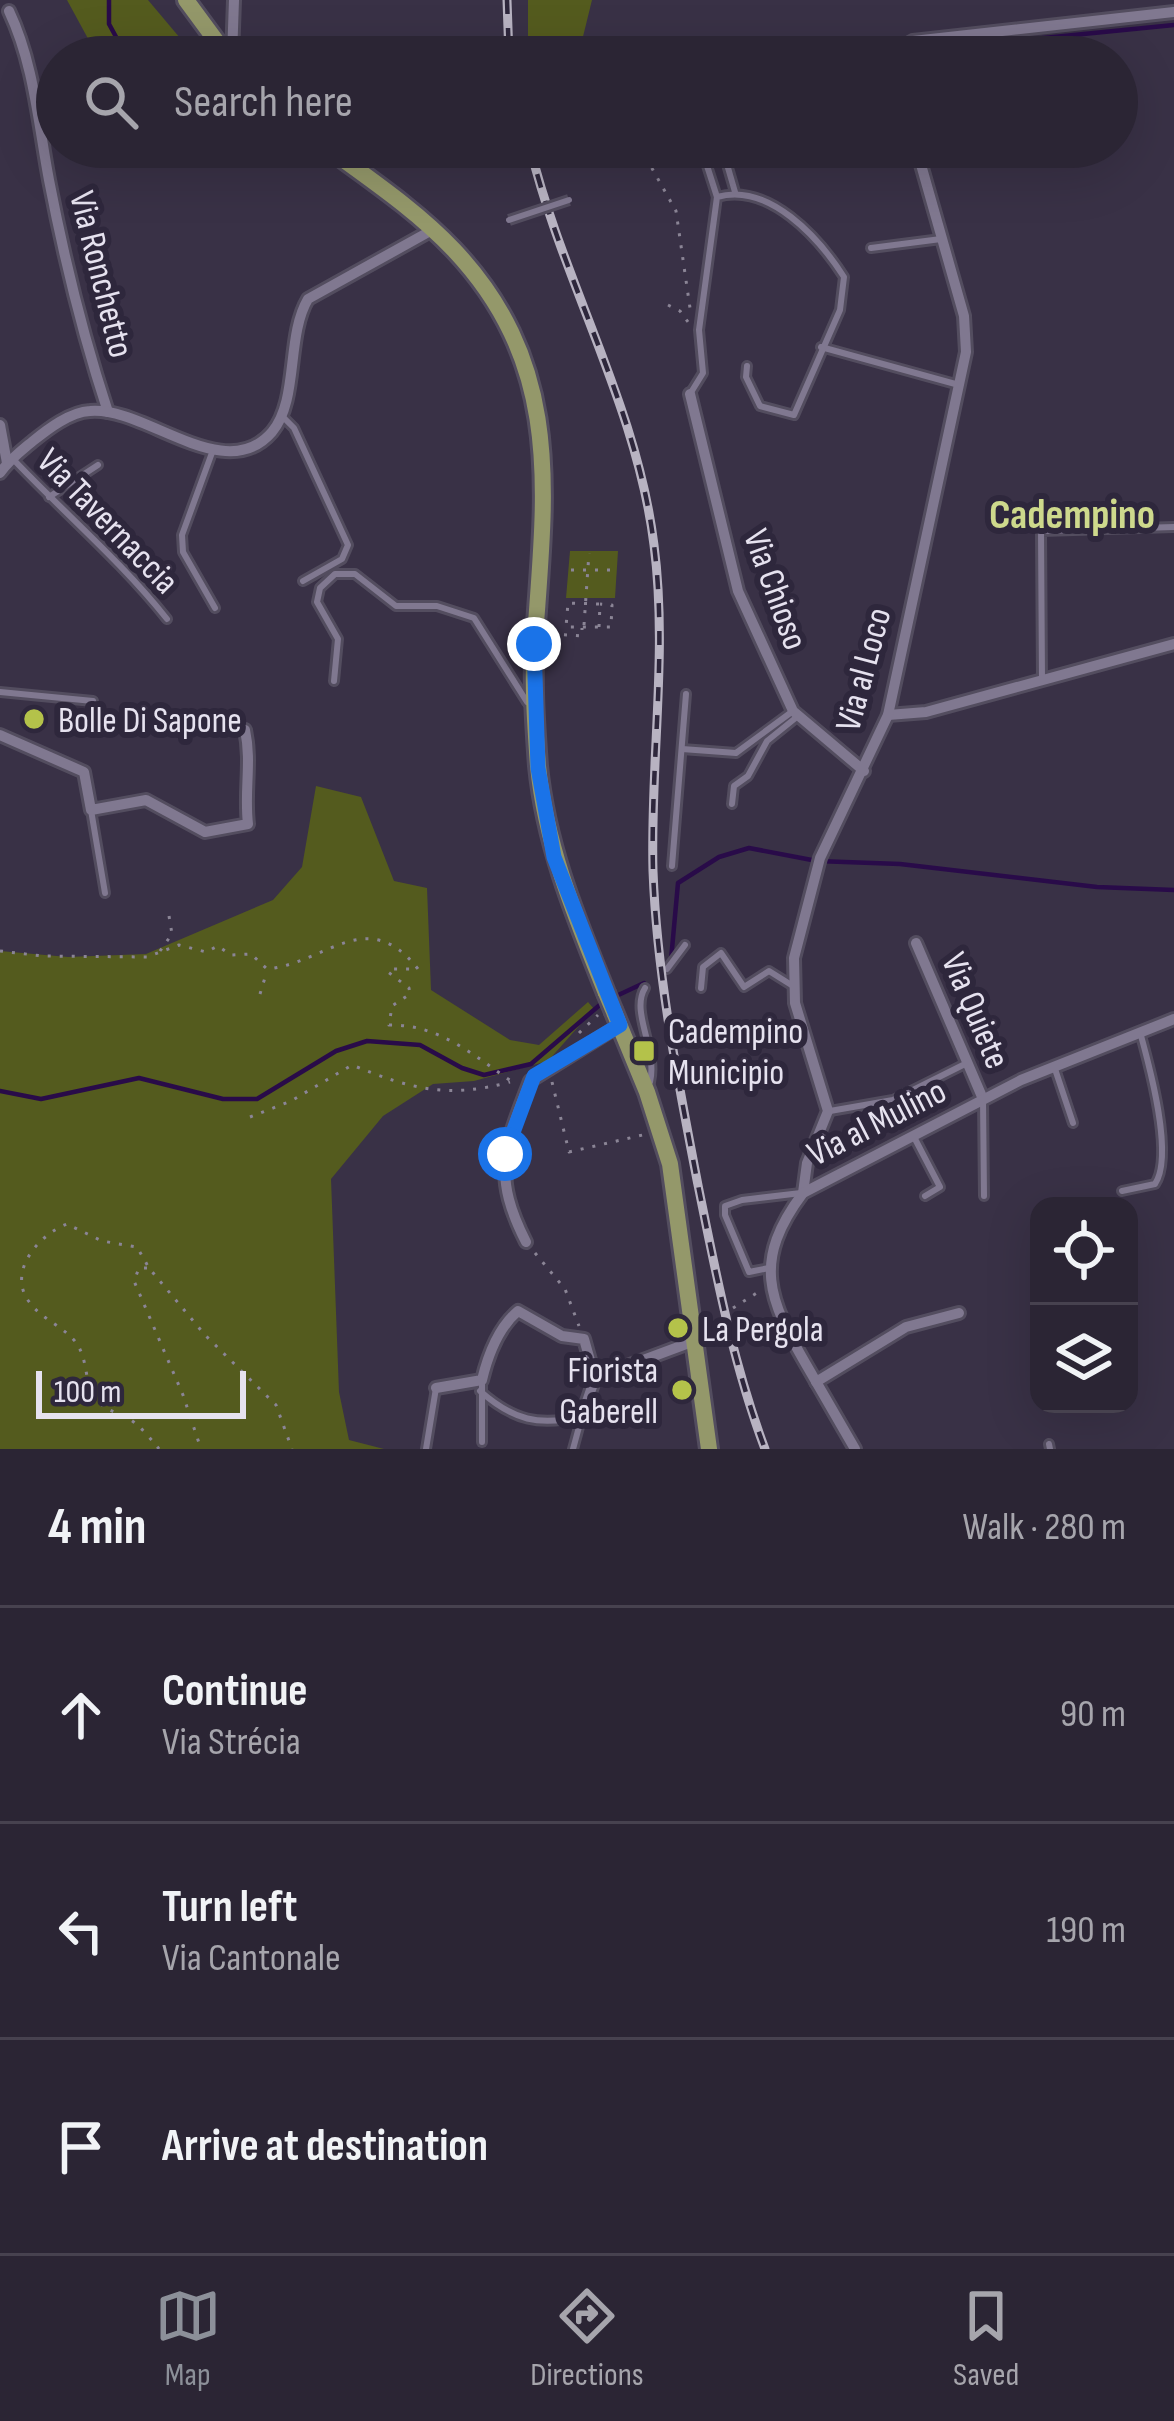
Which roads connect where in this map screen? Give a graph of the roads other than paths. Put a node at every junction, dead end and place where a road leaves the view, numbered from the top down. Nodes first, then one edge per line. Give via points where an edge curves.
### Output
1 (186, 0) edge
2 (234, 0) edge
3 (9, 11) dead end
4 (1174, 12) edge
5 (214, 36) edge
6 (231, 36) edge
7 (959, 36) edge
8 (36, 106) edge
9 (48, 168) edge
10 (353, 168) edge
11 (708, 168) edge
12 (728, 168) edge
13 (922, 168) edge
14 (735, 192) junction
15 (717, 197) junction
16 (569, 200) dead end
17 (509, 220) dead end
18 (434, 230) junction
19 (941, 239) junction
20 (871, 248) dead end
21 (821, 347) junction
22 (747, 367) dead end
23 (959, 385) junction
24 (691, 394) joint
25 (108, 412) junction
26 (281, 416) junction
27 (0, 423) edge
28 (214, 450) junction
29 (6, 465) edge
30 (98, 465) dead end
31 (49, 497) junction
32 (1174, 527) edge
33 (303, 580) dead end
34 (215, 608) dead end
35 (167, 619) dead end
36 (1174, 644) edge
37 (1042, 680) junction
38 (334, 681) dead end
39 (0, 692) edge
40 (686, 694) dead end
41 (93, 701) dead end
42 (795, 713) junction
43 (536, 715) junction
44 (887, 715) junction
45 (245, 730) dead end
46 (0, 735) edge
47 (682, 749) junction
48 (864, 771) junction
49 (732, 804) dead end
50 (91, 810) junction
51 (672, 866) dead end
52 (105, 892) dead end
53 (916, 943) dead end
54 (685, 945) dead end
55 (668, 969) dead end
56 (793, 986) junction
57 (645, 988) dead end
58 (701, 988) dead end
59 (617, 1018) junction
60 (1174, 1019) edge
61 (1140, 1031) junction
62 (967, 1063) junction
63 (1054, 1065) junction
64 (646, 1092) junction
65 (983, 1100) junction
66 (828, 1111) junction
67 (1073, 1123) dead end
68 (913, 1135) junction
69 (1122, 1191) dead end
70 (803, 1193) junction
71 (925, 1196) dead end
72 (984, 1196) dead end
73 (526, 1242) road end
74 (769, 1268) junction
75 (959, 1312) dead end
76 (697, 1340) junction
77 (595, 1378) junction
78 (816, 1382) junction
79 (481, 1386) junction
80 (436, 1388) joint
81 (582, 1417) junction
82 (482, 1442) dead end
83 (426, 1449) edge
84 (574, 1449) edge
85 (709, 1449) edge
86 (855, 1449) edge

1 - 5 main road
2 - 6 street
3 - 8 street, Via Ronchetto
4 - 7 street
9 - 25 street, Via Ronchetto
10 - 18 main road
11 - 15 lane
12 - 14 lane
13 - 19 street, Via al Loco
14 - 15 lane
14 - 21 lane via 786,213 825,247 844,277 840,310
15 - 24 lane via 699,330 703,373
16 - 17 lane, bridge
18 - 26 street via 308,299
18 - 43 main road via 493,298 532,385 545,486
19 - 20 lane
19 - 23 street, Via al Loco via 964,316
21 - 22 lane via 794,415 760,406
21 - 23 lane
23 - 44 street, Via al Loco
24 - 42 street, Via Chioso via 738,591
25 - 28 street, Via Ronchetto
25 - 29 street, Via Ronchetto via 86,411 50,427
26 - 28 street via 259,444
26 - 33 lane via 294,428 348,545 342,559
27 - 29 street
28 - 34 lane via 182,535 183,552
29 - 31 lane, Via Tavernaccia
30 - 31 lane
31 - 35 lane, Via Tavernaccia
32 - 37 lane via 1041,531
36 - 37 street
37 - 44 street
38 - 43 lane via 338,639 317,602 335,574 355,574 396,606 437,606 474,618
39 - 41 lane
40 - 47 lane
42 - 47 lane via 736,753
42 - 48 street, Via Chioso
42 - 49 lane via 734,786
43 - 59 main road, bridge via 554,857
44 - 48 street, Via al Loco
45 - 50 street via 248,824 205,832 146,800
46 - 50 street via 84,772
47 - 51 lane
48 - 56 street, Via al Loco via 819,862
50 - 52 lane
53 - 62 street, Via Quiete
54 - 55 lane
56 - 58 lane via 769,970 744,987 722,953 703,967
56 - 66 street, Via al Loco
57 - 64 lane via 638,1007 651,1046
59 - 64 main road
59 - 73 street via 530,1081 503,1163 507,1201
60 - 61 street, Via al Mulino
61 - 63 street, Via al Mulino
61 - 69 lane via 1167,1166 1155,1184
62 - 65 street, Via Quiete
62 - 66 lane via 893,1100
63 - 65 street, Via al Mulino
63 - 67 lane
64 - 76 main road via 670,1164
65 - 68 street, Via al Mulino
65 - 72 lane
66 - 70 street
68 - 70 street, Via al Mulino
68 - 71 lane via 940,1187
70 - 74 street, Via al Mulino via 782,1223
70 - 74 lane via 724,1206 749,1272
74 - 78 street, Via al Mulino via 784,1325
75 - 78 street via 906,1327
76 - 77 street
76 - 85 main road
77 - 79 street via 584,1339 518,1311 488,1357
77 - 81 street
78 - 86 street, Via al Mulino
79 - 80 street
79 - 81 lane via 497,1408 548,1425
79 - 82 lane
80 - 83 lane
81 - 84 lane

